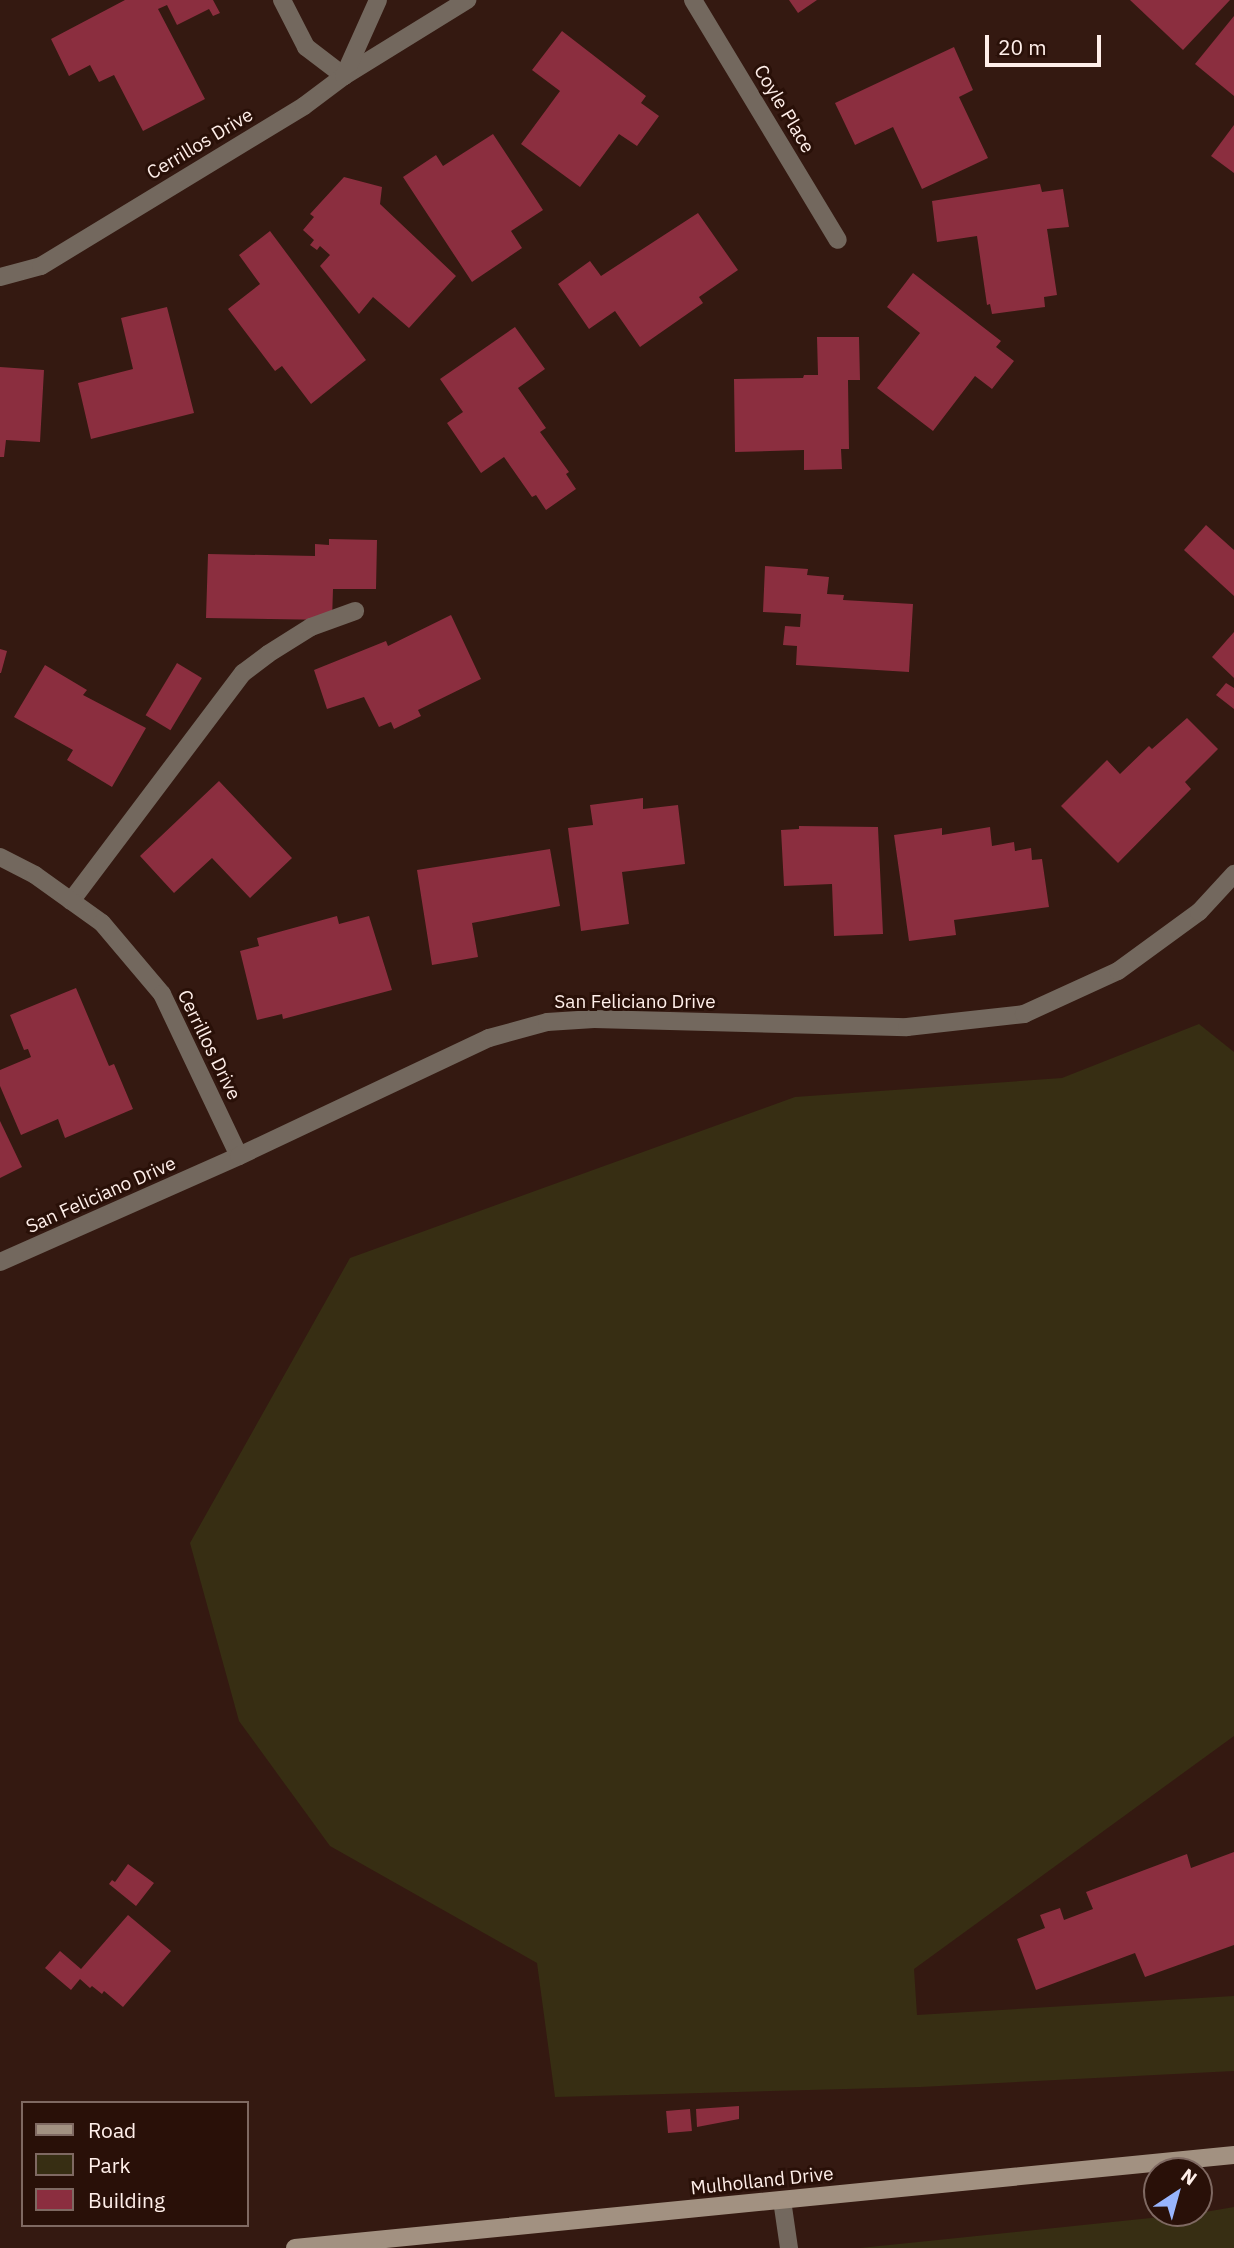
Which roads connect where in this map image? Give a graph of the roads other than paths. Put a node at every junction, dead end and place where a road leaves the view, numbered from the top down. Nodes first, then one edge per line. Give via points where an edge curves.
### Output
1 (282, 0) edge
2 (377, 0) edge
3 (467, 0) edge
4 (693, 0) edge
5 (344, 76) junction
6 (838, 240) dead end
7 (0, 277) edge
8 (355, 611) dead end
9 (0, 857) edge
10 (1234, 874) edge
11 (71, 901) junction
12 (239, 1156) junction
13 (0, 1262) edge
14 (1234, 2155) edge
15 (782, 2200) junction
16 (295, 2248) edge
17 (789, 2248) edge

1 - 5 street via 306,47
2 - 5 street, Cerrillos Drive
3 - 5 street
4 - 6 street, Coyle Place
5 - 7 street, Cerrillos Drive via 304,106 41,266
8 - 11 street via 311,627 243,673
9 - 11 street, Cerrillos Drive
10 - 12 street, San Feliciano Drive via 1199,912 1118,971 1024,1014 907,1027 547,1022 489,1038
11 - 12 street, Cerrillos Drive via 102,923 162,994
12 - 13 street, San Feliciano Drive
14 - 15 main road, Mulholland Drive
15 - 16 main road, Mulholland Drive
15 - 17 street

